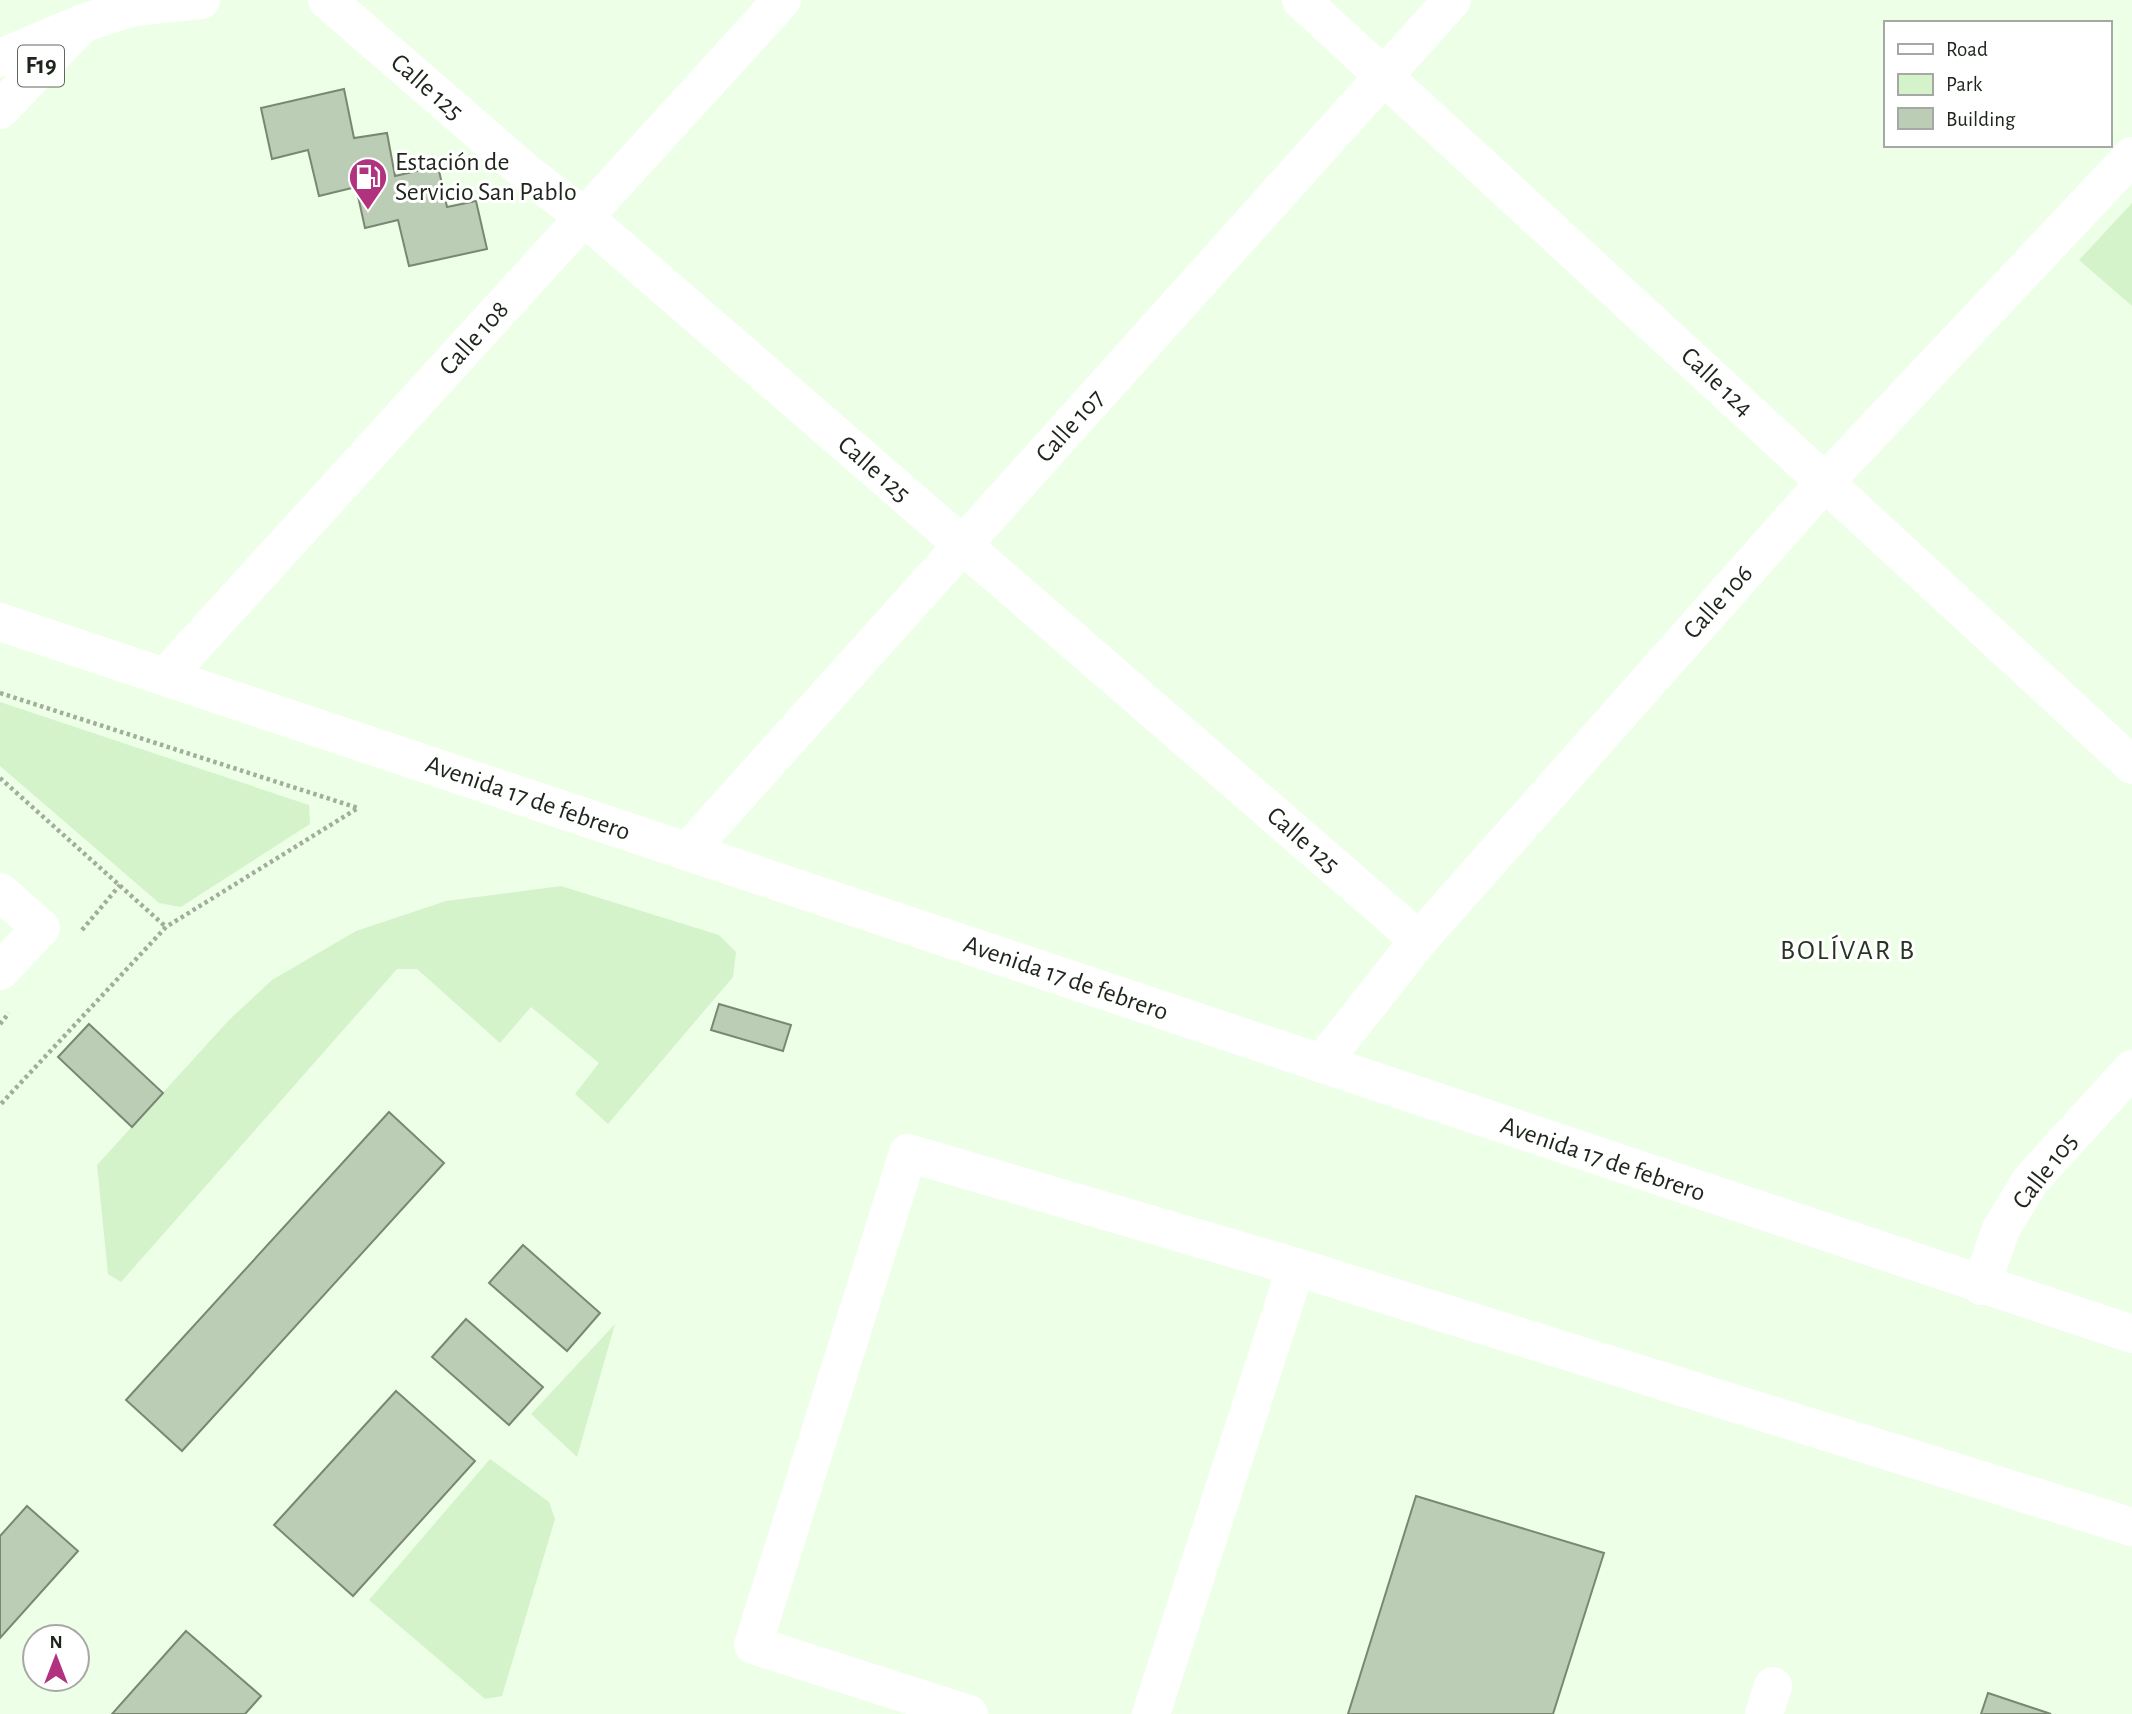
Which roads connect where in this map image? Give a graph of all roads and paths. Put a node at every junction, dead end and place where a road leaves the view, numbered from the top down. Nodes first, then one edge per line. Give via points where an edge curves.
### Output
1 (201, 0) edge
2 (327, 0) edge
3 (782, 0) edge
4 (1301, 0) edge
5 (1452, 0) edge
6 (82, 23) junction
7 (0, 58) edge
8 (1383, 76) junction
9 (0, 110) edge
10 (2132, 156) edge
11 (584, 217) junction
12 (1825, 482) junction
13 (962, 545) junction
14 (0, 622) edge
15 (166, 676) junction
16 (0, 693) edge
17 (2132, 765) edge
18 (0, 778) edge
19 (687, 852) junction
20 (0, 892) edge
21 (166, 927) junction
22 (1419, 940) junction
23 (0, 971) edge
24 (1321, 1064) junction
25 (2132, 1069) edge
26 (0, 1105) edge
27 (1296, 1268) junction
28 (1980, 1286) junction
29 (2132, 1334) edge
30 (2132, 1527) edge
31 (969, 1714) edge
32 (1151, 1714) edge

1 - 6 main road, F19 via 134,7
2 - 11 main road, Calle 125
3 - 11 main road, Calle 108
4 - 8 main road, Calle 124
5 - 8 main road, Calle 107
6 - 7 main road, F19
6 - 9 main road, F19
8 - 12 main road, Calle 124
8 - 13 main road, Calle 107
10 - 12 main road, Calle 106
11 - 13 main road, Calle 125
11 - 15 main road, Calle 108
12 - 17 main road, Calle 124
12 - 22 main road, Calle 106
13 - 19 main road, Calle 107
13 - 22 main road, Calle 125
14 - 15 main road, Avenida 17 de febrero
15 - 19 main road, Avenida 17 de febrero
16 - 21 path via 358,808
18 - 21 path
19 - 24 main road, Avenida 17 de febrero
20 - 23 main road via 41,928
21 - 26 path
22 - 24 main road, Calle 106
24 - 28 main road, Avenida 17 de febrero
25 - 28 main road, Calle 105 via 2031,1181 2001,1229
27 - 30 main road
27 - 31 main road via 908,1153 753,1645
27 - 32 main road
28 - 29 main road, Avenida 17 de febrero

